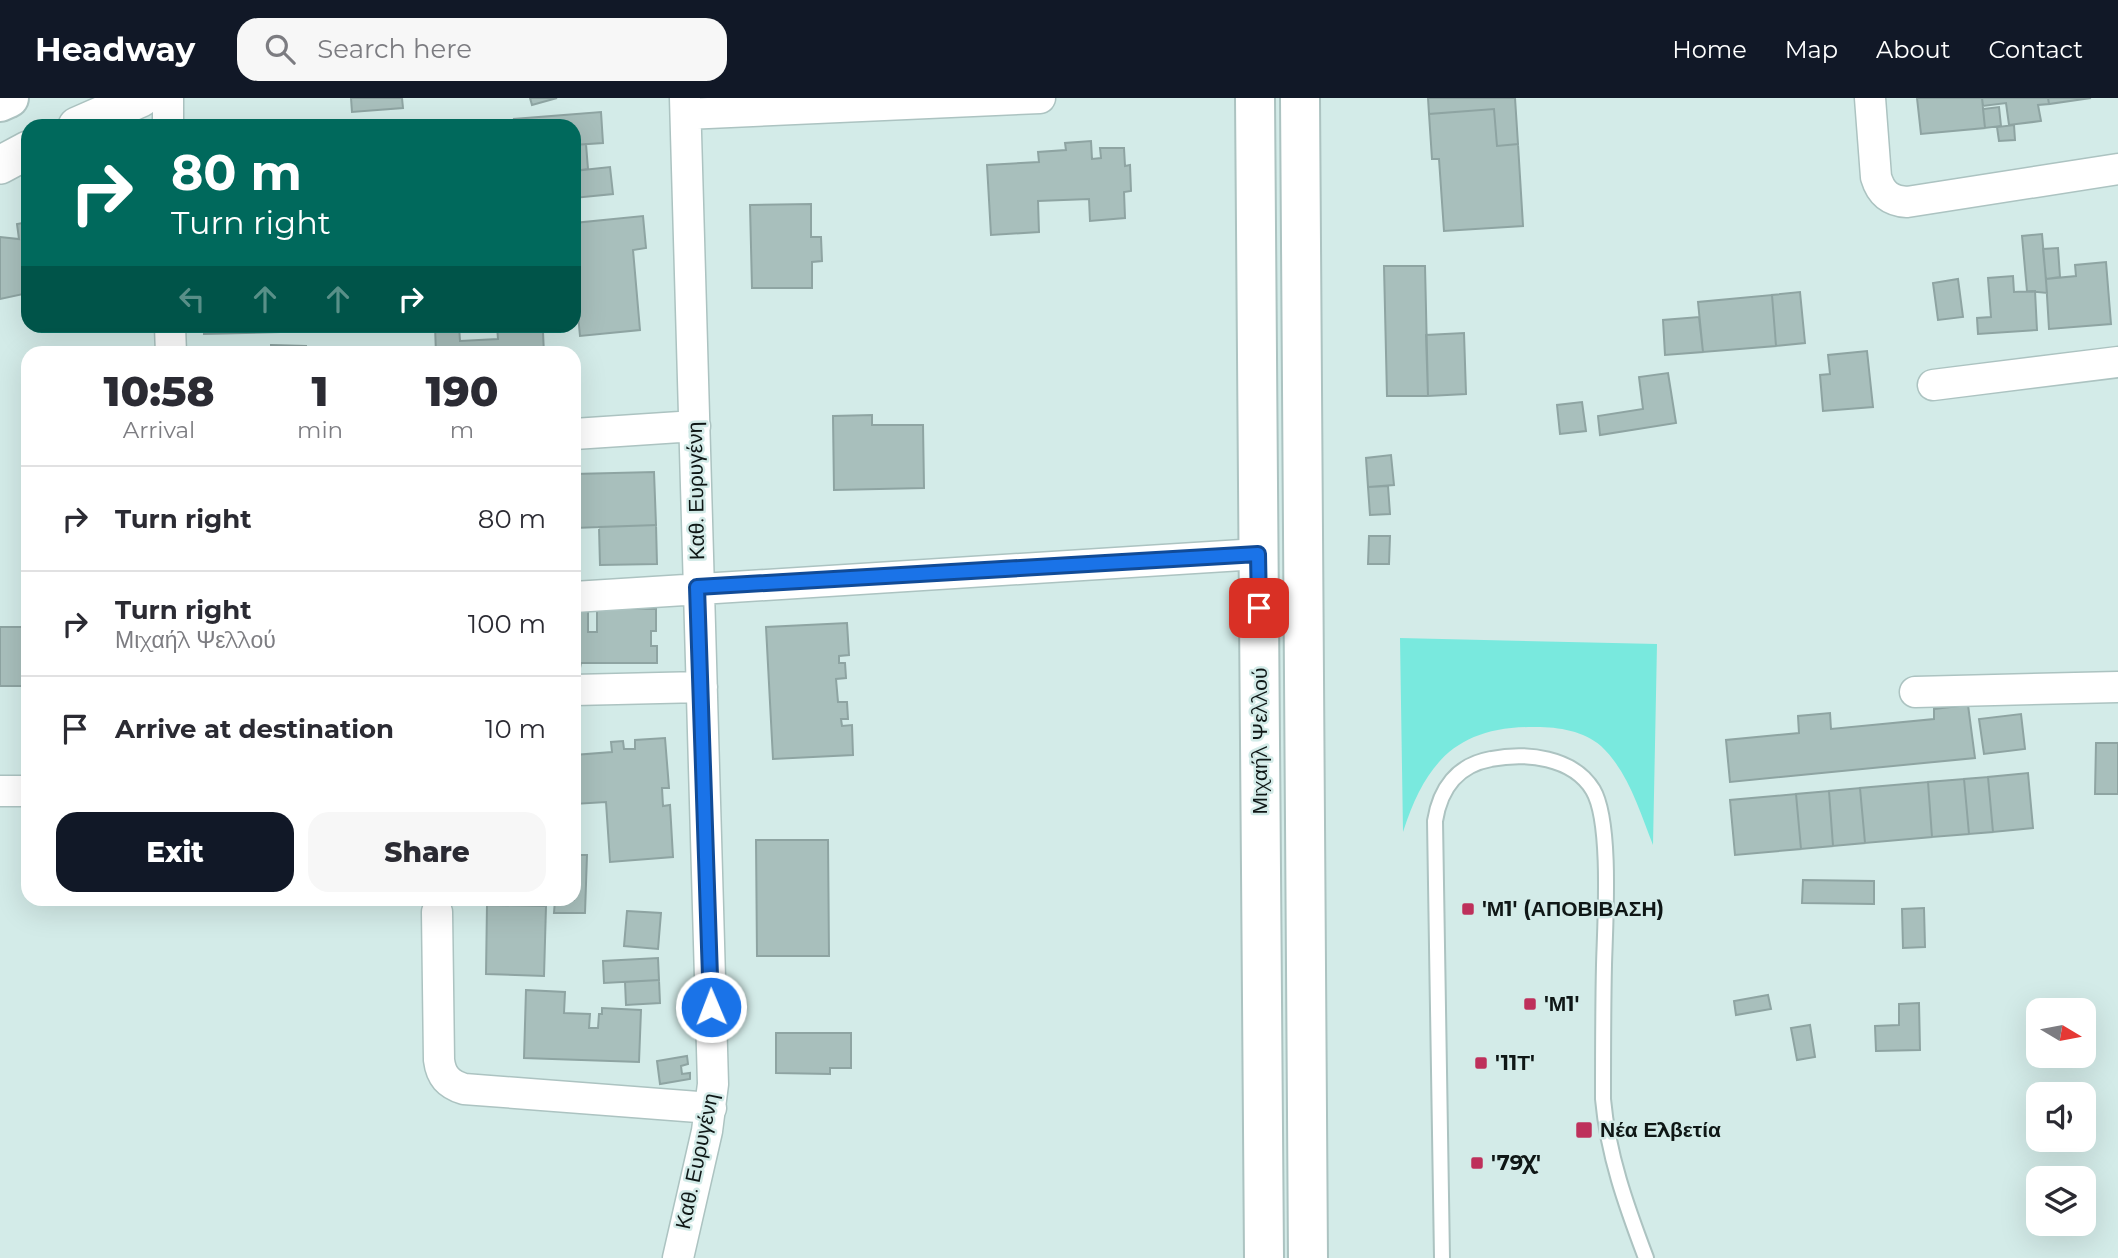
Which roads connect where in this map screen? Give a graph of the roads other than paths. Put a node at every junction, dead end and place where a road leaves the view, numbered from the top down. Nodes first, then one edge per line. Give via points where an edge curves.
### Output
1 (9, 98) edge
2 (141, 98) edge
3 (168, 98) edge
4 (1040, 98) edge
5 (1255, 98) edge
6 (1300, 98) edge
7 (1870, 98) edge
8 (0, 102) edge
9 (685, 106) edge
10 (92, 119) edge
11 (168, 119) edge
12 (21, 154) edge
13 (0, 165) edge
14 (2118, 169) edge
15 (2118, 362) edge
16 (1933, 385) dead end
17 (695, 426) junction
18 (581, 434) edge
19 (1258, 554) junction
20 (697, 587) junction
21 (581, 596) edge
22 (702, 687) junction
23 (2118, 687) edge
24 (581, 690) edge
25 (1915, 692) dead end
26 (0, 791) edge
27 (21, 791) edge
28 (437, 912) dead end
29 (711, 1108) junction
30 (678, 1258) edge
31 (1264, 1258) edge
32 (1308, 1258) edge
33 (1442, 1258) edge
34 (1646, 1258) edge

1 - 8 main road
2 - 10 street
3 - 11 street
4 - 9 street
5 - 19 main road, Μιχαήλ Ψελλού
6 - 32 main road, Μιχαήλ Ψελλού
7 - 14 street via 1876,177 1879,188 1896,202
9 - 17 street, Καθ. Ευρυγένη
12 - 13 street
15 - 16 street
17 - 18 street
17 - 20 street, Καθ. Ευρυγένη
19 - 20 street
19 - 31 main road, Μιχαήλ Ψελλού
20 - 21 street
20 - 22 street, Καθ. Ευρυγένη
22 - 24 street
22 - 29 street, Καθ. Ευρυγένη
23 - 25 street
26 - 27 street
28 - 29 street via 439,1060 440,1070 454,1086
29 - 30 street, Καθ. Ευρυγένη
33 - 34 lane via 1435,821 1440,797 1454,777 1471,765 1516,757 1567,766 1589,785 1599,805 1605,887 1604,1116 1618,1182

